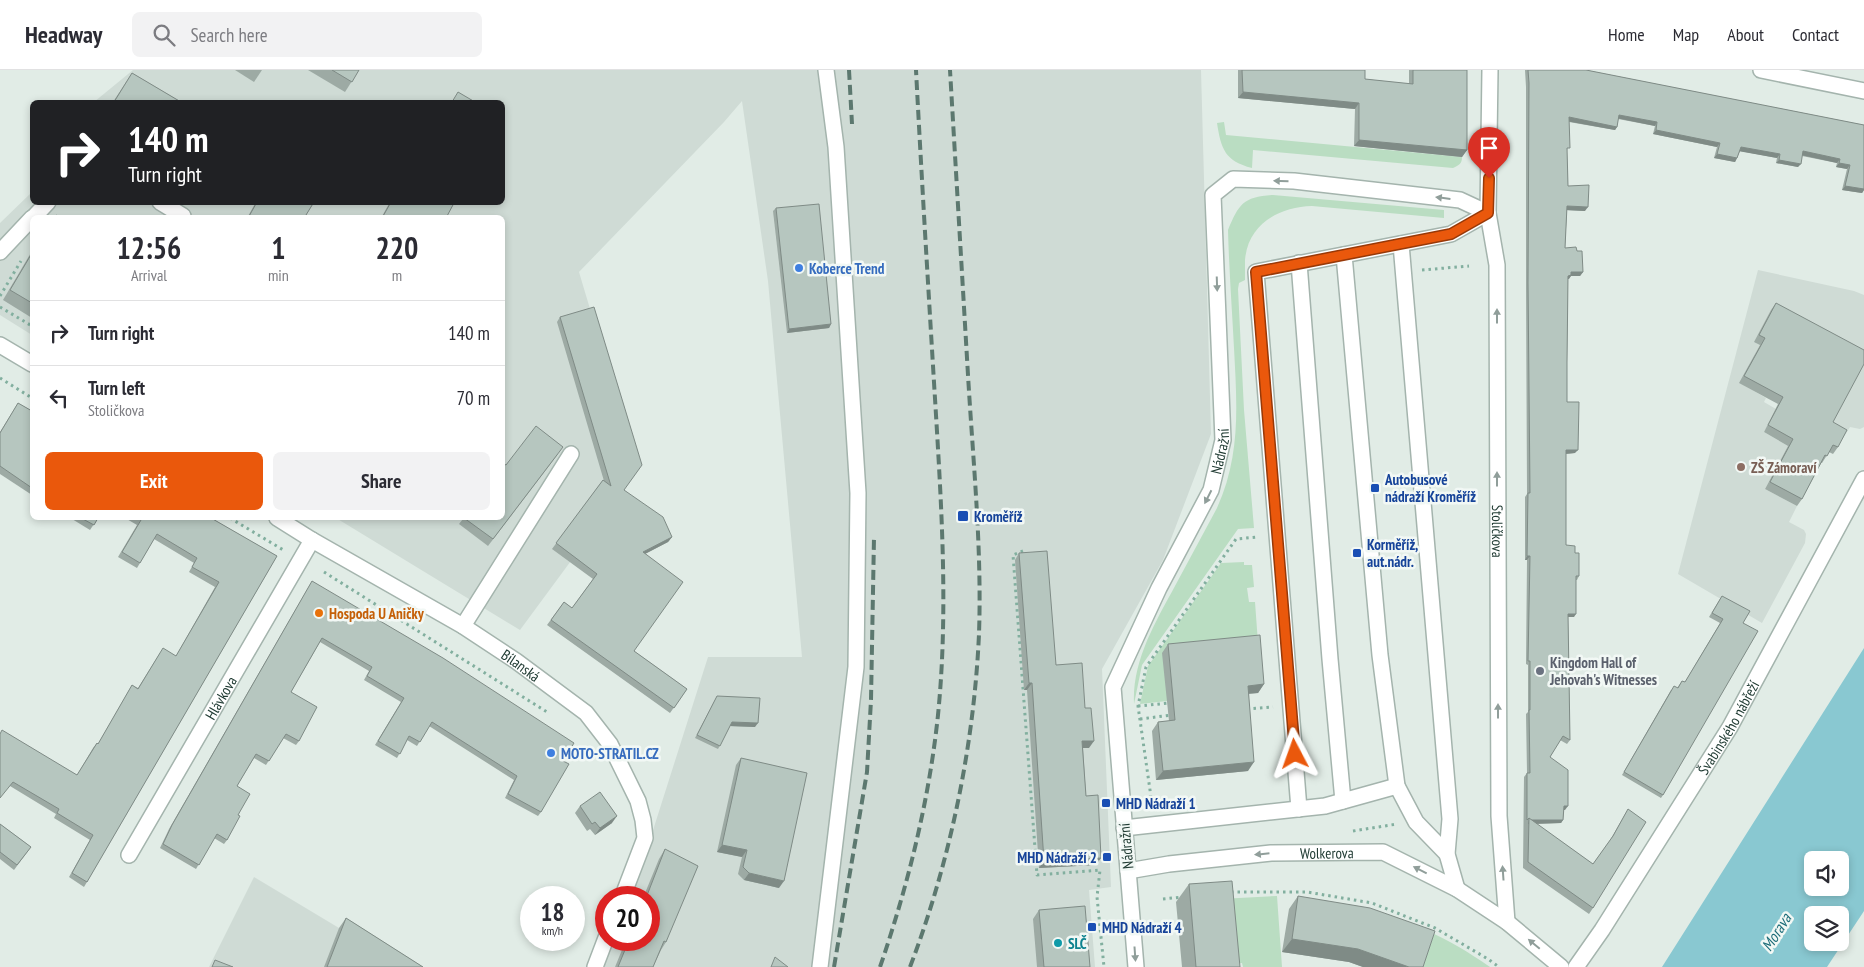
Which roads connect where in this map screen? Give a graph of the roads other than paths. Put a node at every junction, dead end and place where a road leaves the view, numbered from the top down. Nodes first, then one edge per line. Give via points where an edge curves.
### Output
1 (826, 70) edge
2 (1490, 70) edge
3 (1771, 71) edge
4 (1864, 91) edge
5 (45, 205) edge
6 (165, 205) edge
7 (1488, 213) junction
8 (36, 215) edge
9 (180, 215) edge
10 (30, 221) edge
11 (1401, 244) junction
12 (0, 252) edge
13 (1344, 255) junction
14 (1299, 263) junction
15 (0, 345) edge
16 (30, 363) edge
17 (571, 454) dead end
18 (1864, 479) edge
19 (280, 520) edge
20 (312, 540) junction
21 (463, 626) junction
22 (1397, 786) junction
23 (1343, 801) junction
24 (1299, 809) junction
25 (1124, 828) junction
26 (1447, 854) junction
27 (129, 855) dead end
28 (1128, 871) junction
29 (627, 886) edge
30 (1457, 888) junction
31 (1507, 922) junction
32 (601, 951) edge
33 (595, 967) edge
34 (820, 967) edge
35 (1136, 967) edge
36 (1562, 967) edge
37 (1576, 967) edge

1 - 34 street via 836,147 858,493 856,667
2 - 7 street, Stoličkova
3 - 4 street
5 - 8 street
6 - 9 street
7 - 11 street via 1451,234
7 -> 25 street, Nádražní via 1460,200 1294,181 1233,179 1213,195 1223,440 1211,490 1159,588 1113,687
31 -> 7 street, Stoličkova via 1499,816 1497,265
10 - 12 street
11 - 13 street
11 - 26 street via 1450,819
13 - 14 street
13 - 22 street via 1380,655
14 - 23 street
14 - 24 street via 1256,272
15 - 16 street
17 - 21 street
18 - 37 street, Švabinského nábřeží via 1730,727
19 - 20 street, Bílanská
20 - 21 street, Bílanská
20 - 27 street, Hlávkova
21 - 29 street, Bílanská via 516,660 586,713 610,744 638,801 643,820 645,838
22 - 23 street
22 - 26 street via 1416,822
23 - 24 street
24 - 25 street
25 - 28 street, Nádražní
26 - 30 street
30 -> 28 street, Wolkerova via 1384,852 1271,853
28 -> 35 street, Nádražní
30 - 31 street, Wolkerova
36 -> 31 street
32 - 33 street

